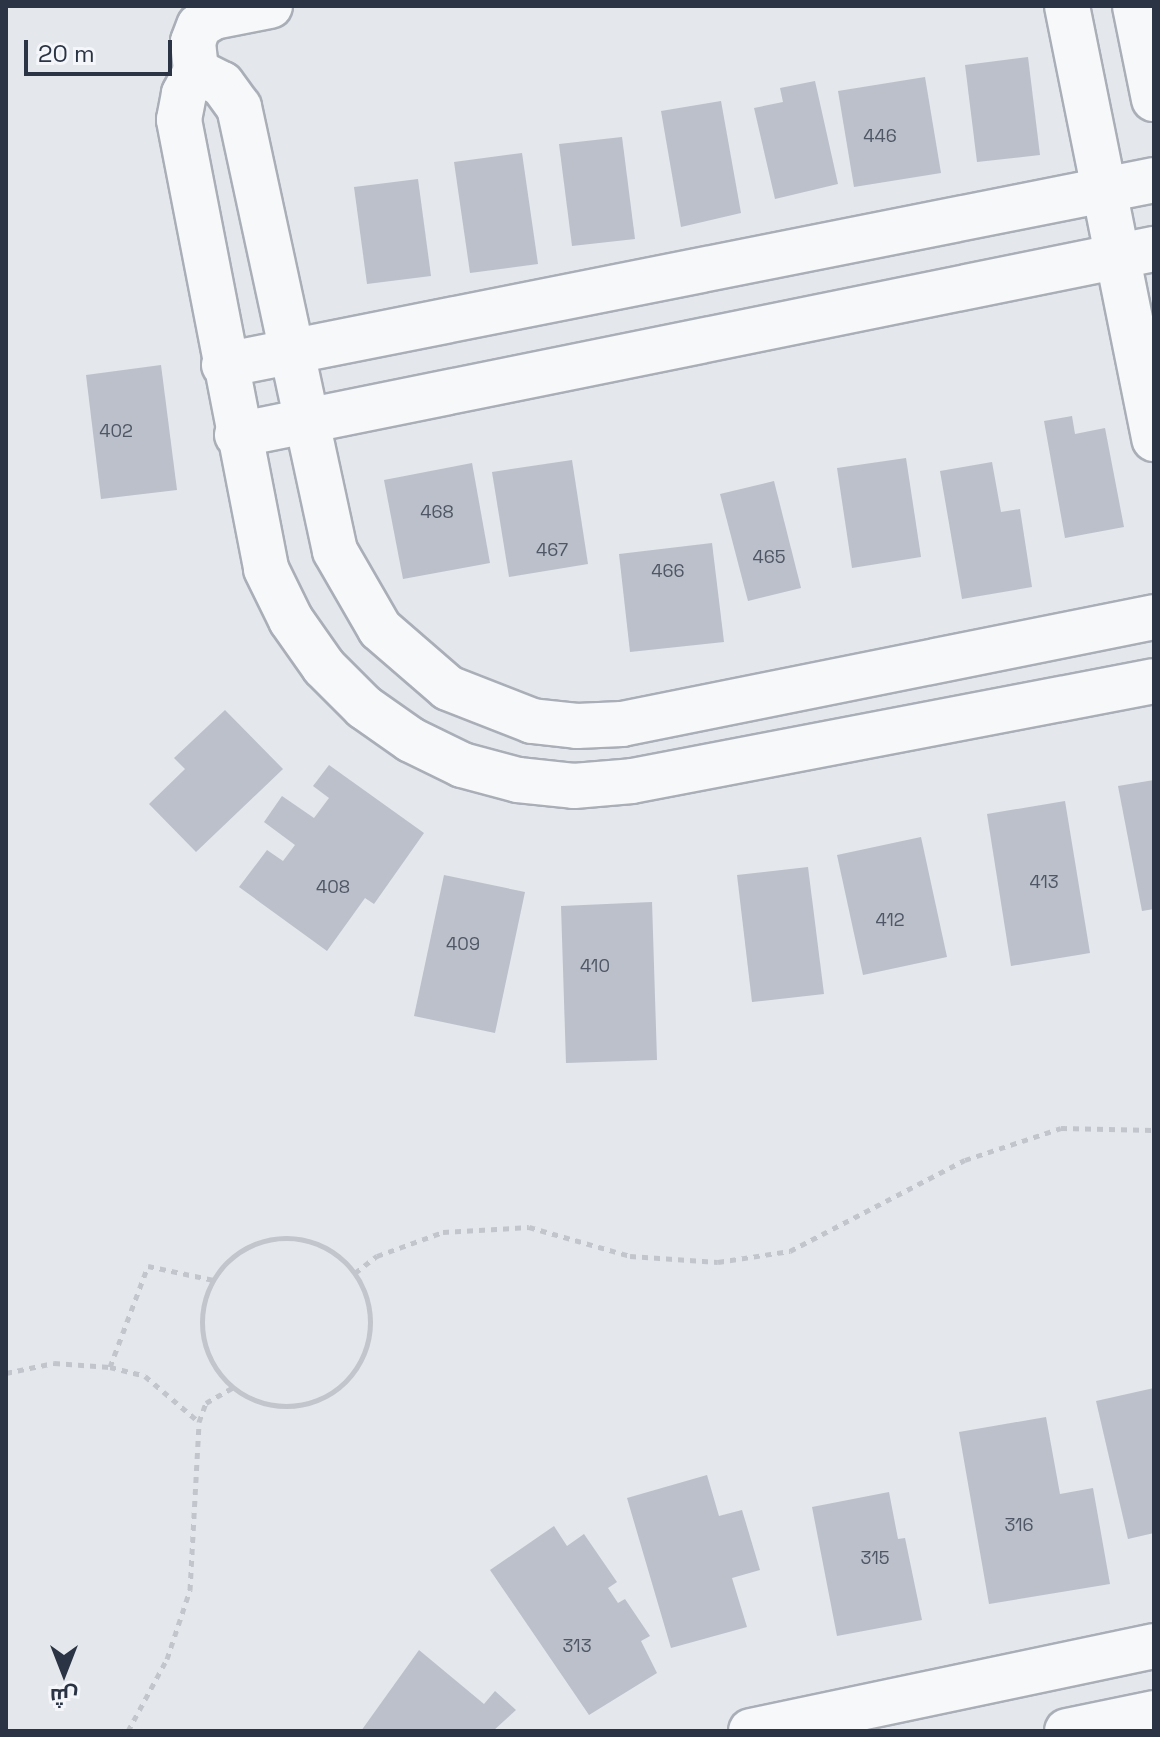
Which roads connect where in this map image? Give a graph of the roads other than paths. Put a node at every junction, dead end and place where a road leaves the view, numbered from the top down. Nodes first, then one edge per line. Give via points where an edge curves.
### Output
1 (270, 6) edge
2 (1067, 6) edge
3 (1135, 6) edge
4 (196, 71) junction
5 (1154, 99) edge
6 (1154, 180) edge
7 (1104, 190) junction
8 (1136, 253) edge
9 (291, 352) junction
10 (224, 365) junction
11 (305, 421) junction
12 (237, 435) junction
13 (1154, 439) edge
14 (1154, 617) edge
15 (1154, 681) edge
16 (1154, 1646) edge
17 (1154, 1713) edge
18 (751, 1731) edge
19 (1067, 1731) edge

1 - 4 street via 214,17 199,26 193,42
2 - 7 street
3 - 5 street
4 - 9 street via 222,84 239,107
4 - 10 street via 179,120
6 - 7 street
7 - 8 street
7 - 9 street
8 - 11 street
8 - 13 street
9 - 10 street
9 - 11 street
10 - 12 street
11 - 12 street
11 - 14 street via 335,551 380,629 448,688 532,721 622,724
12 - 15 street via 266,569 291,620 324,667 364,707 411,740 476,769 574,786 632,781
16 - 18 street
17 - 19 street

